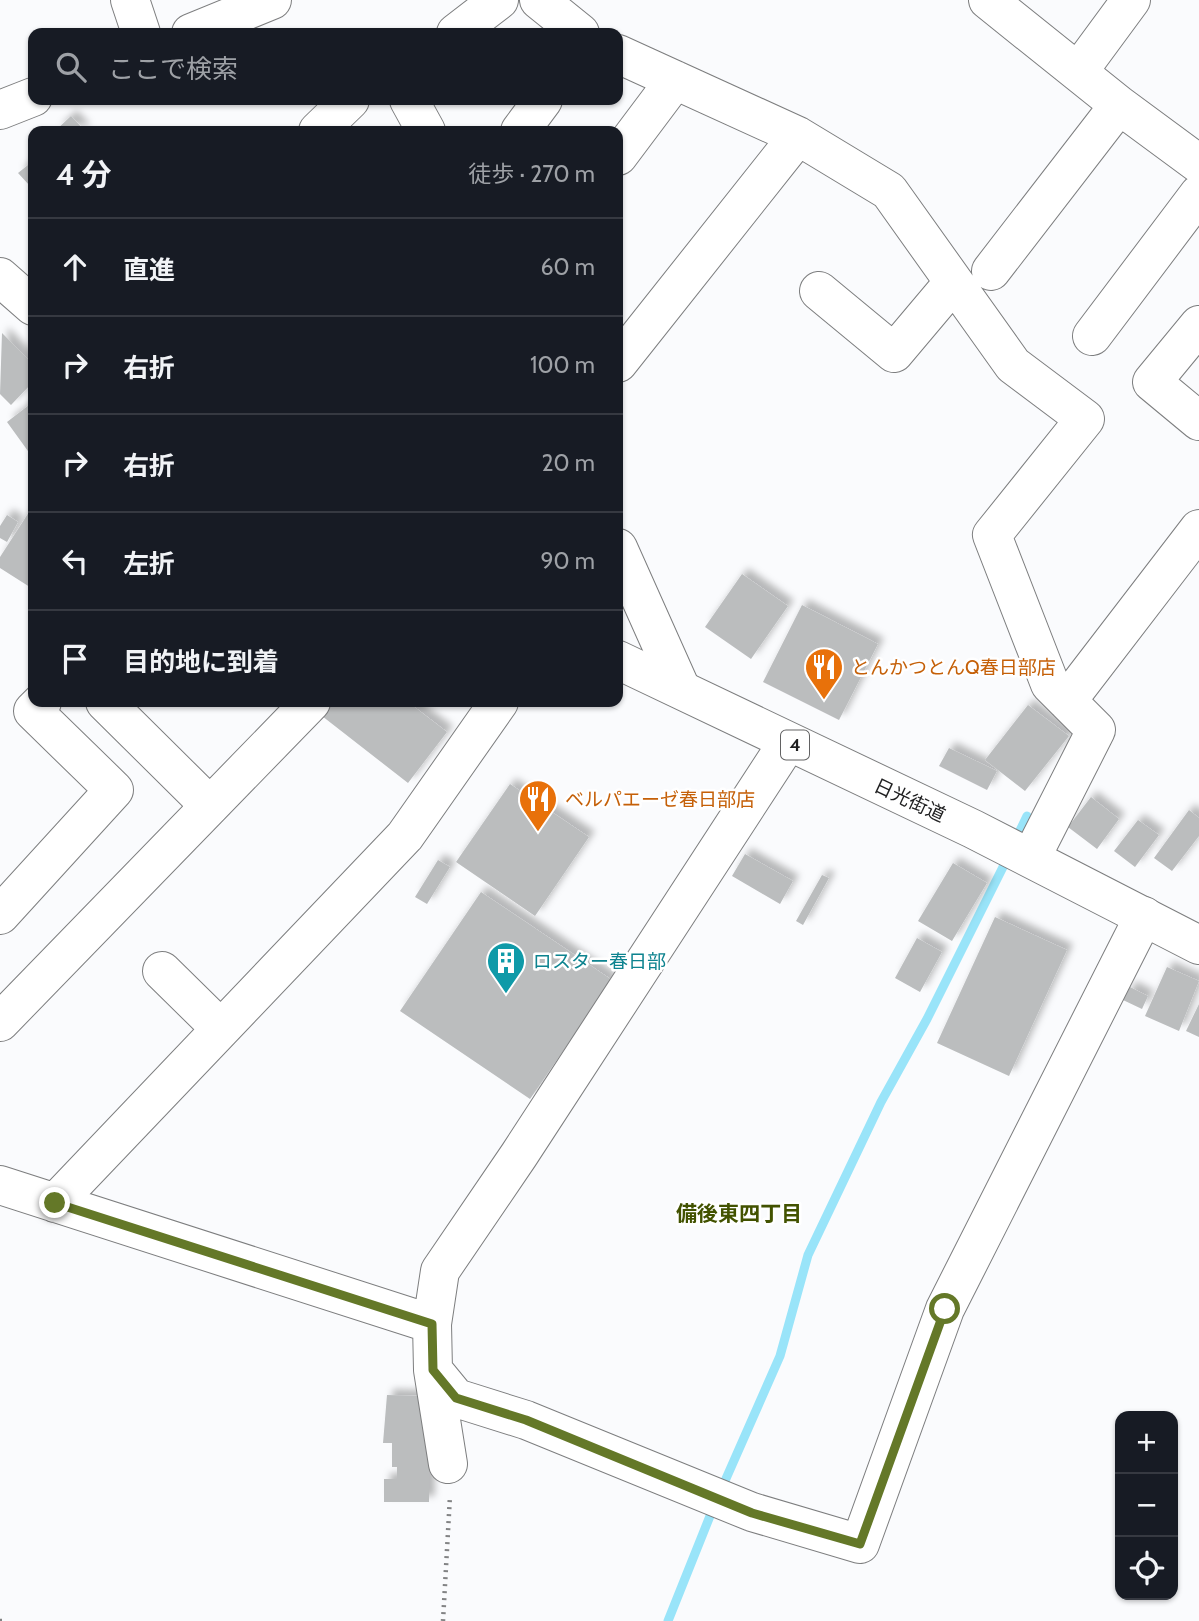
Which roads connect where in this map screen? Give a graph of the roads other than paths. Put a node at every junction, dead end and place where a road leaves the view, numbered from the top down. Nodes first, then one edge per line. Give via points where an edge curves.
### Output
1 (130, 0) edge
2 (272, 0) edge
3 (499, 0) edge
4 (539, 0) edge
5 (988, 0) edge
6 (1131, 0) edge
7 (209, 18) edge
8 (139, 28) edge
9 (463, 28) edge
10 (574, 28) edge
11 (623, 56) edge
12 (1078, 72) junction
13 (675, 80) junction
14 (28, 99) edge
15 (345, 105) edge
16 (412, 105) edge
17 (539, 105) edge
18 (1119, 105) junction
19 (0, 110) edge
20 (323, 126) edge
21 (423, 126) edge
22 (524, 126) edge
23 (798, 136) junction
24 (623, 149) edge
25 (1195, 153) edge
26 (1199, 194) edge
27 (991, 271) dead end
28 (0, 277) edge
29 (953, 283) junction
30 (819, 291) dead end
31 (28, 302) edge
32 (1199, 325) edge
33 (1092, 337) dead end
34 (623, 357) edge
35 (1199, 421) edge
36 (1199, 529) edge
37 (623, 559) edge
38 (623, 662) edge
39 (681, 689) junction
40 (1067, 701) junction
41 (37, 707) edge
42 (110, 707) edge
43 (306, 707) edge
44 (495, 707) edge
45 (788, 742) junction
46 (154, 751) junction
47 (114, 790) junction
48 (210, 806) junction
49 (1026, 856) junction
50 (0, 915) edge
51 (1144, 916) junction
52 (1199, 945) edge
53 (162, 971) dead end
54 (0, 1022) edge
55 (221, 1029) junction
56 (0, 1185) edge
57 (55, 1203) junction
58 (432, 1324) junction
59 (433, 1370) junction
60 (448, 1464) road end

1 - 8 main road
2 - 7 main road
3 - 9 main road
4 - 10 main road
5 - 12 main road
6 - 12 main road
11 - 13 main road
12 - 18 main road
13 - 23 main road
13 - 24 main road
14 - 19 main road
15 - 20 main road
16 - 21 main road
17 - 22 main road
18 - 25 main road
18 - 27 main road
23 - 29 main road via 889,191
23 - 34 main road
26 - 33 main road
28 - 31 main road
29 - 30 main road via 894,353
29 - 40 main road via 1013,365 1085,419 992,535 1050,684
32 - 35 main road via 1152,382
36 - 40 main road
37 - 39 main road
38 - 39 main road, 日光街道 / 4
39 - 45 main road, 日光街道 / 4
40 - 49 main road via 1096,730
41 - 47 main road via 33,711
42 - 46 main road
43 - 48 main road
44 - 55 main road via 405,836
45 - 49 main road, 日光街道 / 4
45 - 58 main road via 440,1271
46 - 47 main road
46 - 48 main road
47 - 50 main road
48 - 54 main road
49 - 51 main road, 日光街道 / 4
51 - 52 main road, 日光街道 / 4
51 - 59 main road via 945,1309 860,1544 736,1506 526,1420 456,1398
53 - 55 main road
55 - 57 main road
56 - 57 main road
57 - 58 main road
58 - 59 main road
59 - 60 main road

